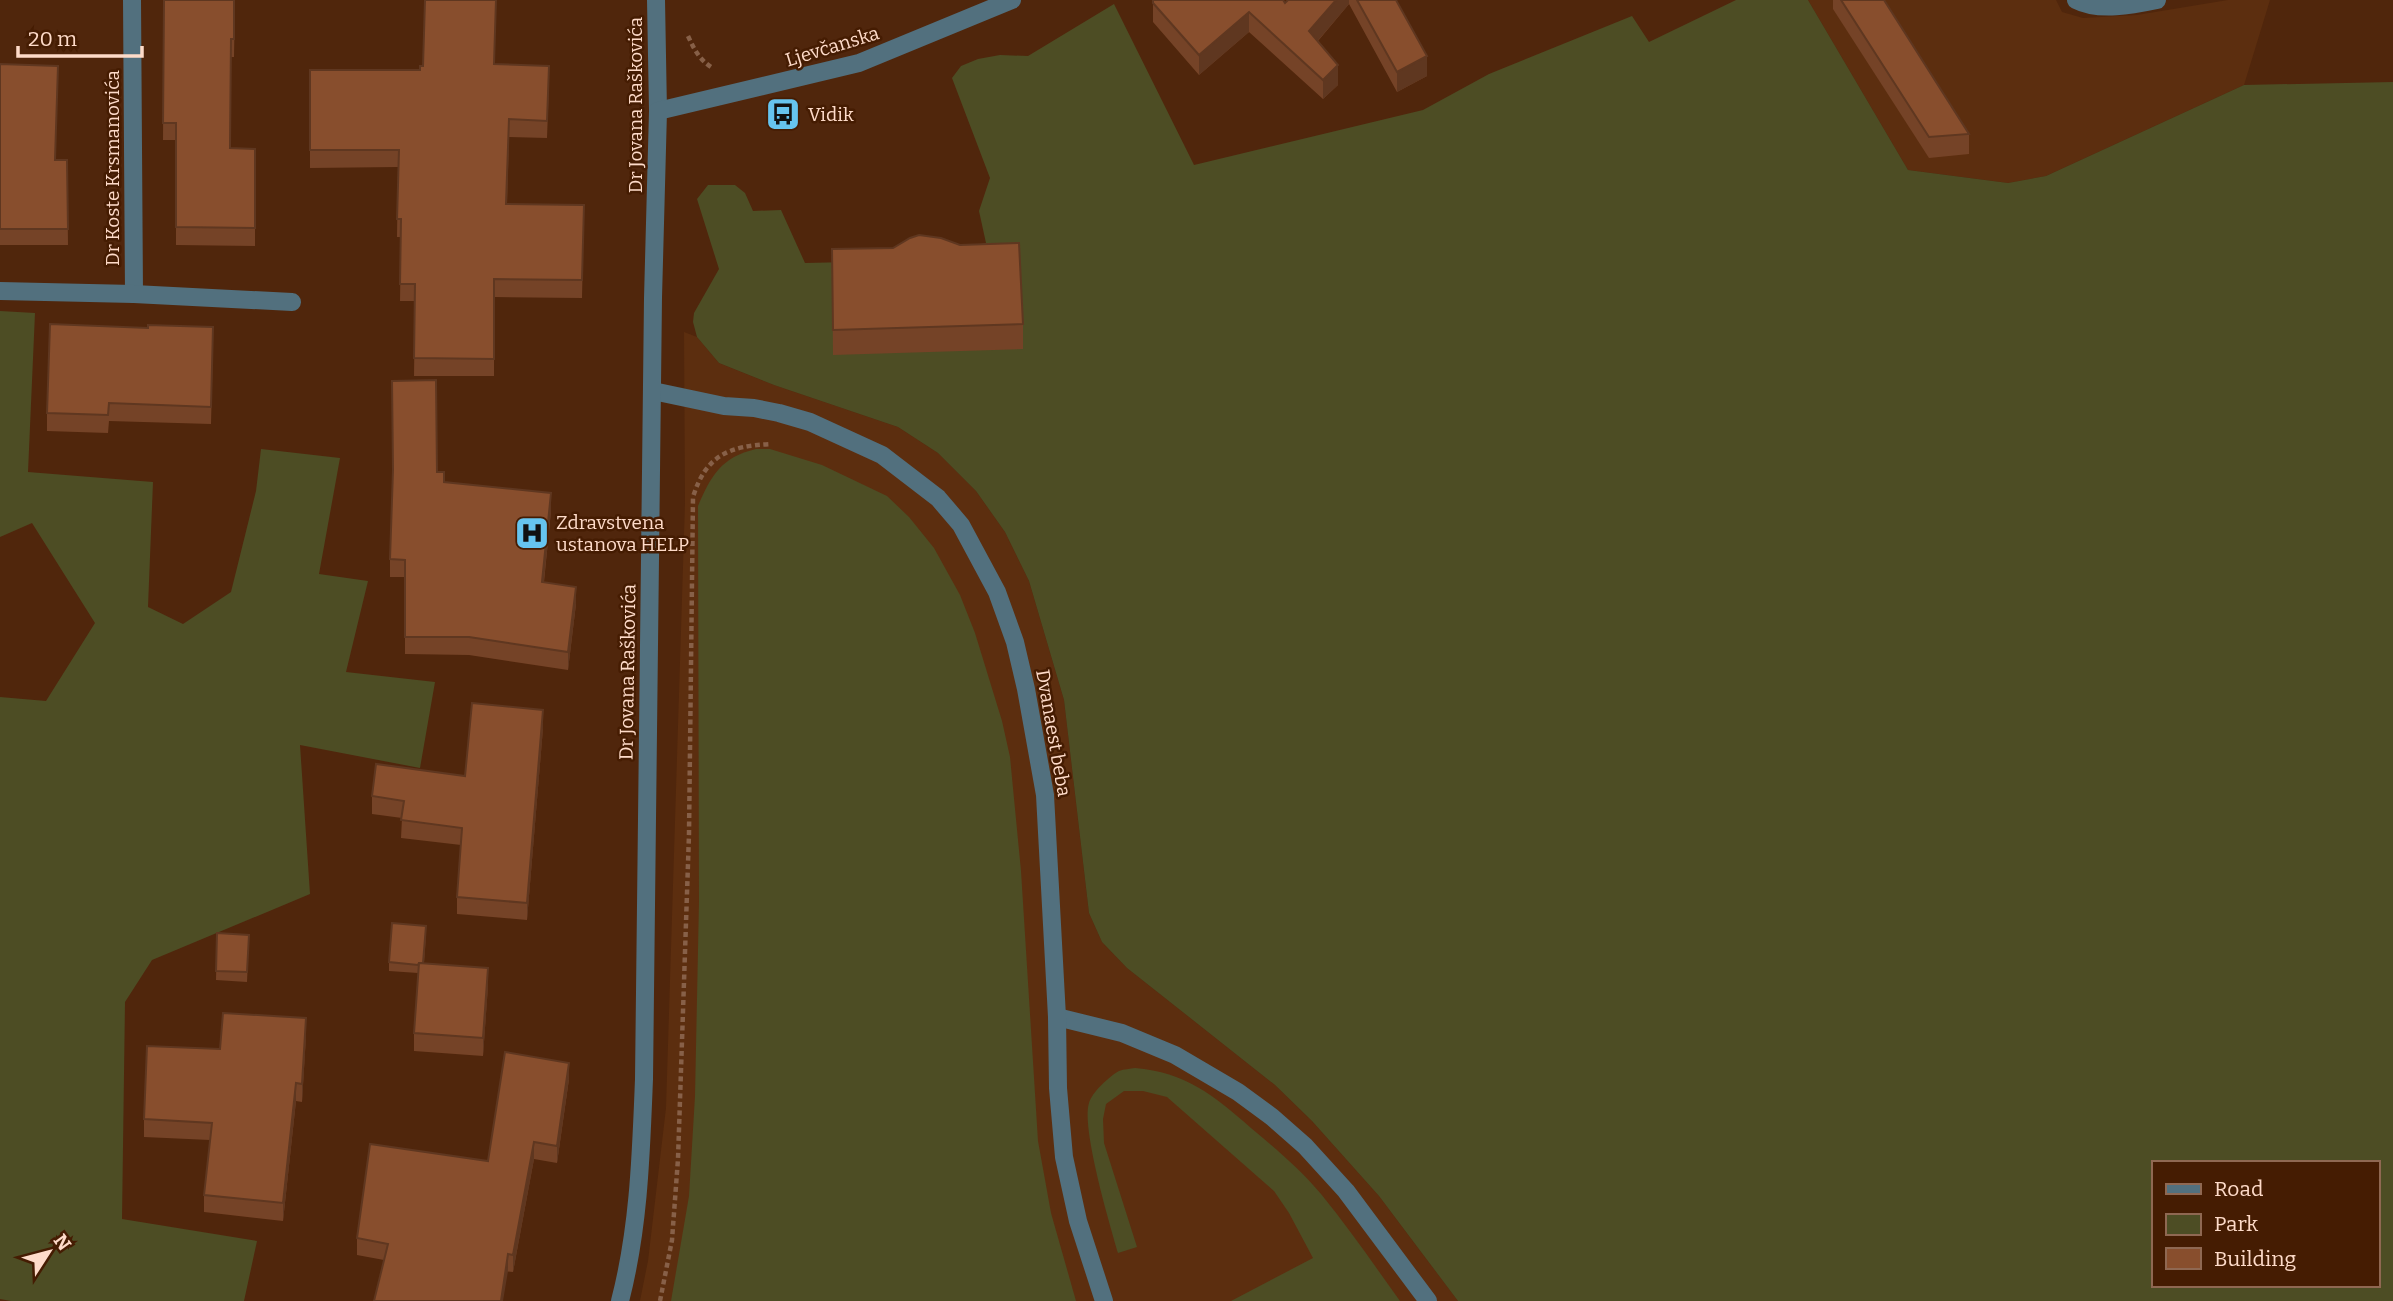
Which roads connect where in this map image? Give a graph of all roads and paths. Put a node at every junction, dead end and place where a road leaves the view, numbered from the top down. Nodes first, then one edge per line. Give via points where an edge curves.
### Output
1 (132, 0) edge
2 (656, 0) edge
3 (1012, 0) edge
4 (2076, 0) edge
5 (2157, 0) edge
6 (688, 24) dead end
7 (717, 72) dead end
8 (658, 111) junction
9 (0, 291) edge
10 (134, 294) junction
11 (292, 302) dead end
12 (653, 391) junction
13 (778, 444) dead end
14 (1057, 1017) junction
15 (620, 1301) edge
16 (660, 1301) edge
17 (1104, 1301) edge
18 (1428, 1301) edge

1 - 10 street, Dr Koste Krsmanovića
2 - 8 street, Dr Jovana Raškovića
3 - 8 street, Ljevčanska via 859,63
4 - 5 street via 2084,5
6 - 7 path via 694,50
8 - 12 street, Dr Jovana Raškovića
9 - 10 street, Dr Koste Krsmanovića
10 - 11 street, Dr Koste Krsmanovića
12 - 14 street, Dvanaest beba via 810,422 882,455 938,498 961,525 997,593 1026,689 1045,795
12 - 15 street, Dr Jovana Raškovića via 640,1186
13 - 16 path via 728,451 699,477 693,497 689,834 678,1159 672,1240
14 - 17 street, Dvanaest beba via 1065,1157
14 - 18 street via 1122,1033 1175,1055 1272,1117 1346,1191

